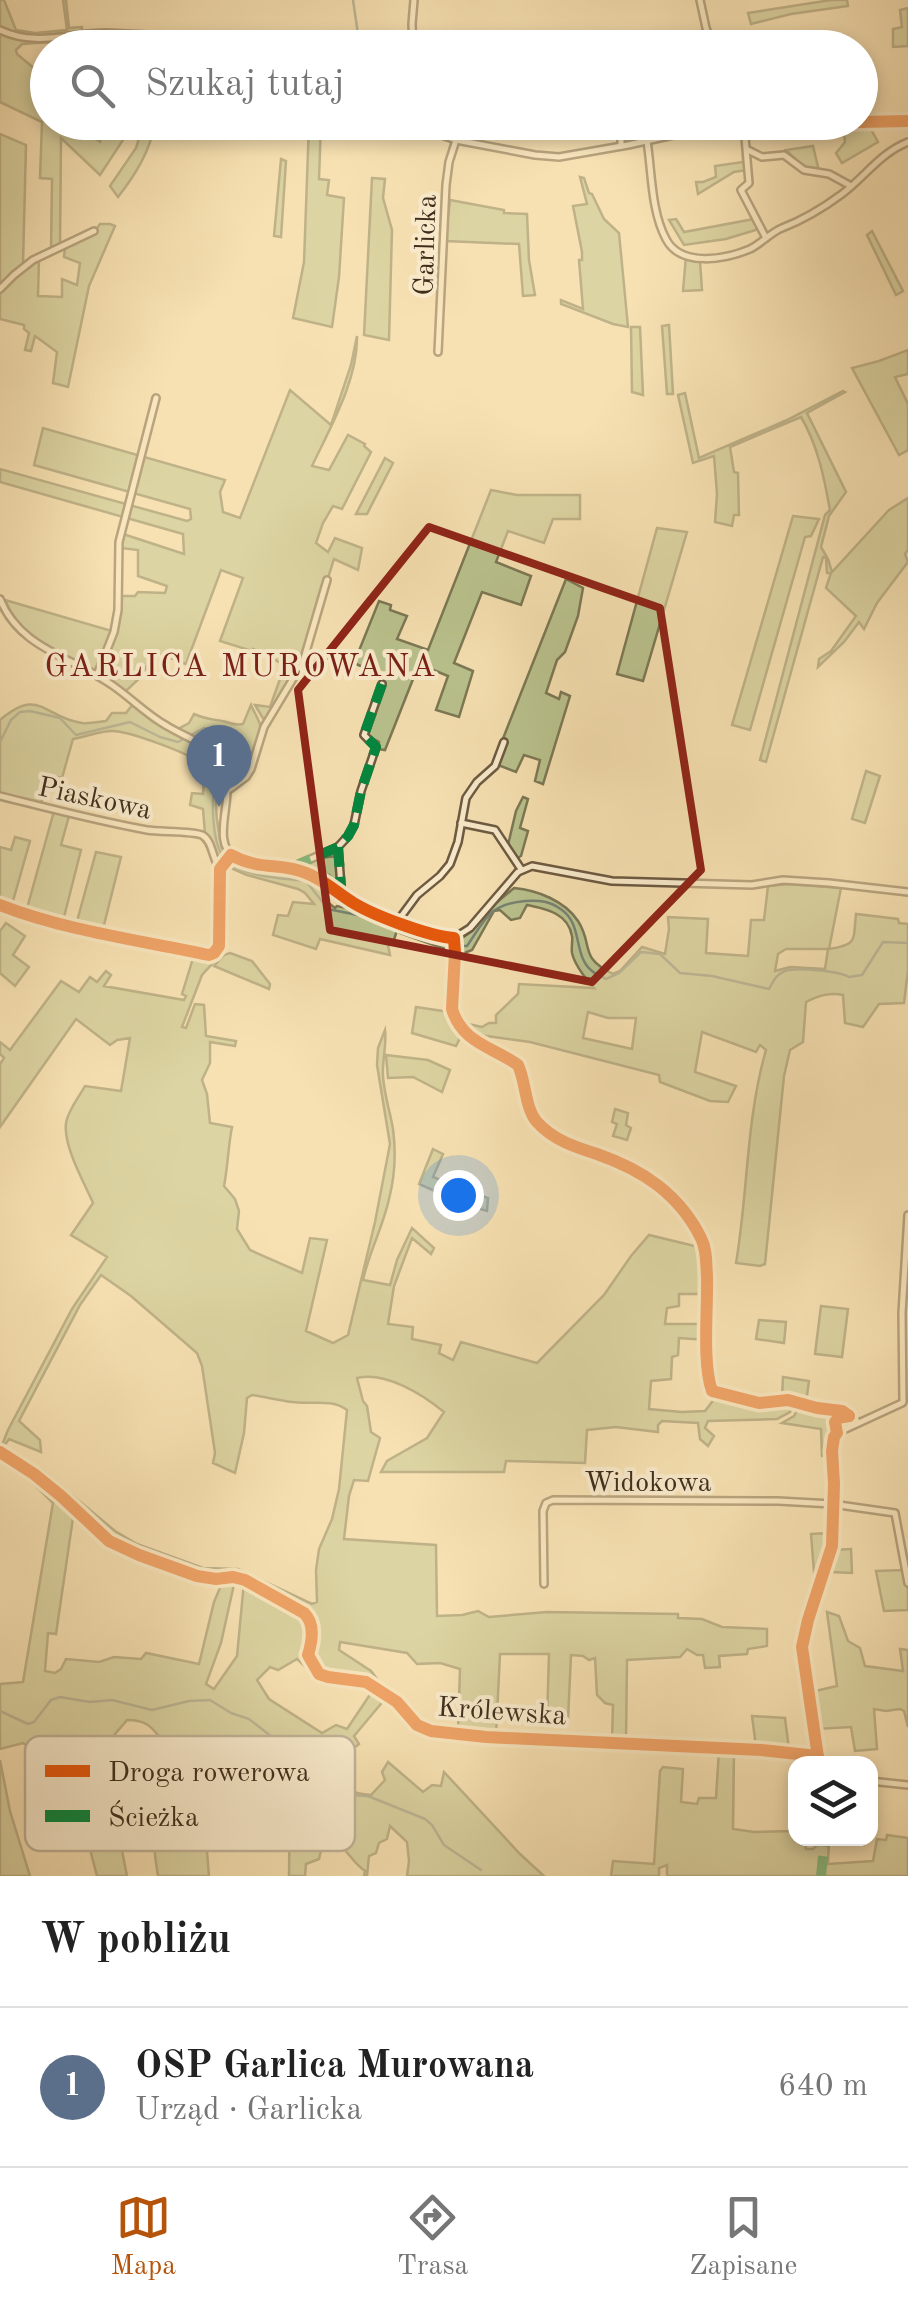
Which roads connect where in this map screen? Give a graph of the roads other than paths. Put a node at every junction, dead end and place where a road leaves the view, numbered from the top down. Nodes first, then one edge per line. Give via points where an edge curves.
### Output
1 (414, 0) edge
2 (703, 1) edge
3 (0, 30) edge
4 (412, 30) edge
5 (707, 30) edge
6 (30, 39) edge
7 (908, 121) edge
8 (878, 122) edge
9 (456, 140) joint
10 (621, 140) edge
11 (650, 140) edge
12 (746, 140) edge
13 (647, 141) junction
14 (908, 142) edge
15 (621, 146) junction
16 (748, 150) junction
17 (851, 186) junction
18 (94, 231) dead end
19 (766, 238) junction
20 (0, 288) edge
21 (438, 352) dead end
22 (156, 398) dead end
23 (326, 580) dead end
24 (0, 599) edge
25 (97, 676) junction
26 (382, 684) dead end
27 (504, 742) dead end
28 (230, 789) junction
29 (0, 796) edge
30 (462, 824) junction
31 (338, 847) junction
32 (229, 857) junction
33 (221, 867) junction
34 (287, 869) junction
35 (522, 869) junction
36 (338, 892) junction
37 (908, 892) edge
38 (0, 905) edge
39 (400, 925) junction
40 (455, 943) junction
41 (908, 1215) edge
42 (906, 1402) edge
43 (835, 1410) junction
44 (849, 1416) junction
45 (835, 1422) junction
46 (858, 1422) junction
47 (837, 1433) junction
48 (0, 1452) edge
49 (832, 1504) junction
50 (908, 1583) edge
51 (544, 1584) dead end
52 (796, 1756) edge
53 (818, 1756) edge
54 (878, 1782) edge
55 (908, 1785) edge

1 - 4 street
2 - 5 street
3 - 6 street
7 - 8 street
9 - 15 street via 545,156
9 - 21 street, Garlicka via 444,199
10 - 15 street
11 - 13 street
12 - 16 street
13 - 15 street
13 - 19 street via 657,211 672,248 700,260 747,250
14 - 17 street
16 - 17 street via 762,157 784,154 804,170
16 - 19 street via 749,184 742,190
17 - 19 street
18 - 20 street via 34,260
22 - 25 street via 119,542 114,632
23 - 28 street via 303,662 264,727 250,771
24 - 25 street via 26,636
25 - 28 street via 210,750
26 - 31 street via 364,735 375,751 354,825
27 - 30 street via 495,766 466,798
28 - 32 street via 222,834
29 - 33 street, Piaskowa via 117,824 201,835
30 - 35 street via 495,830
30 - 39 street via 450,864 412,901
31 - 34 street
31 - 36 street
32 - 33 street
32 - 34 street
33 - 38 street via 219,946 209,955 94,933
34 - 36 street
35 - 37 street via 612,881 783,880
35 - 40 street
36 - 39 street
39 - 40 street
40 - 43 street via 454,1016 478,1044 518,1064 536,1122 563,1142 638,1171 672,1195 693,1224 705,1248 712,1391 759,1404 788,1400
41 - 42 street
42 - 46 street
43 - 44 street
43 - 45 street
44 - 45 street
44 - 46 street
45 - 47 street
46 - 47 street
47 - 49 street
48 - 52 street, Królewska via 110,1541 197,1576 245,1580 304,1613 311,1627 308,1655 319,1674 366,1682 424,1730
49 - 50 street, Widokowa via 895,1513
49 - 51 street, Widokowa via 553,1500 543,1511
49 - 53 street via 832,1546 802,1647
54 - 55 street

